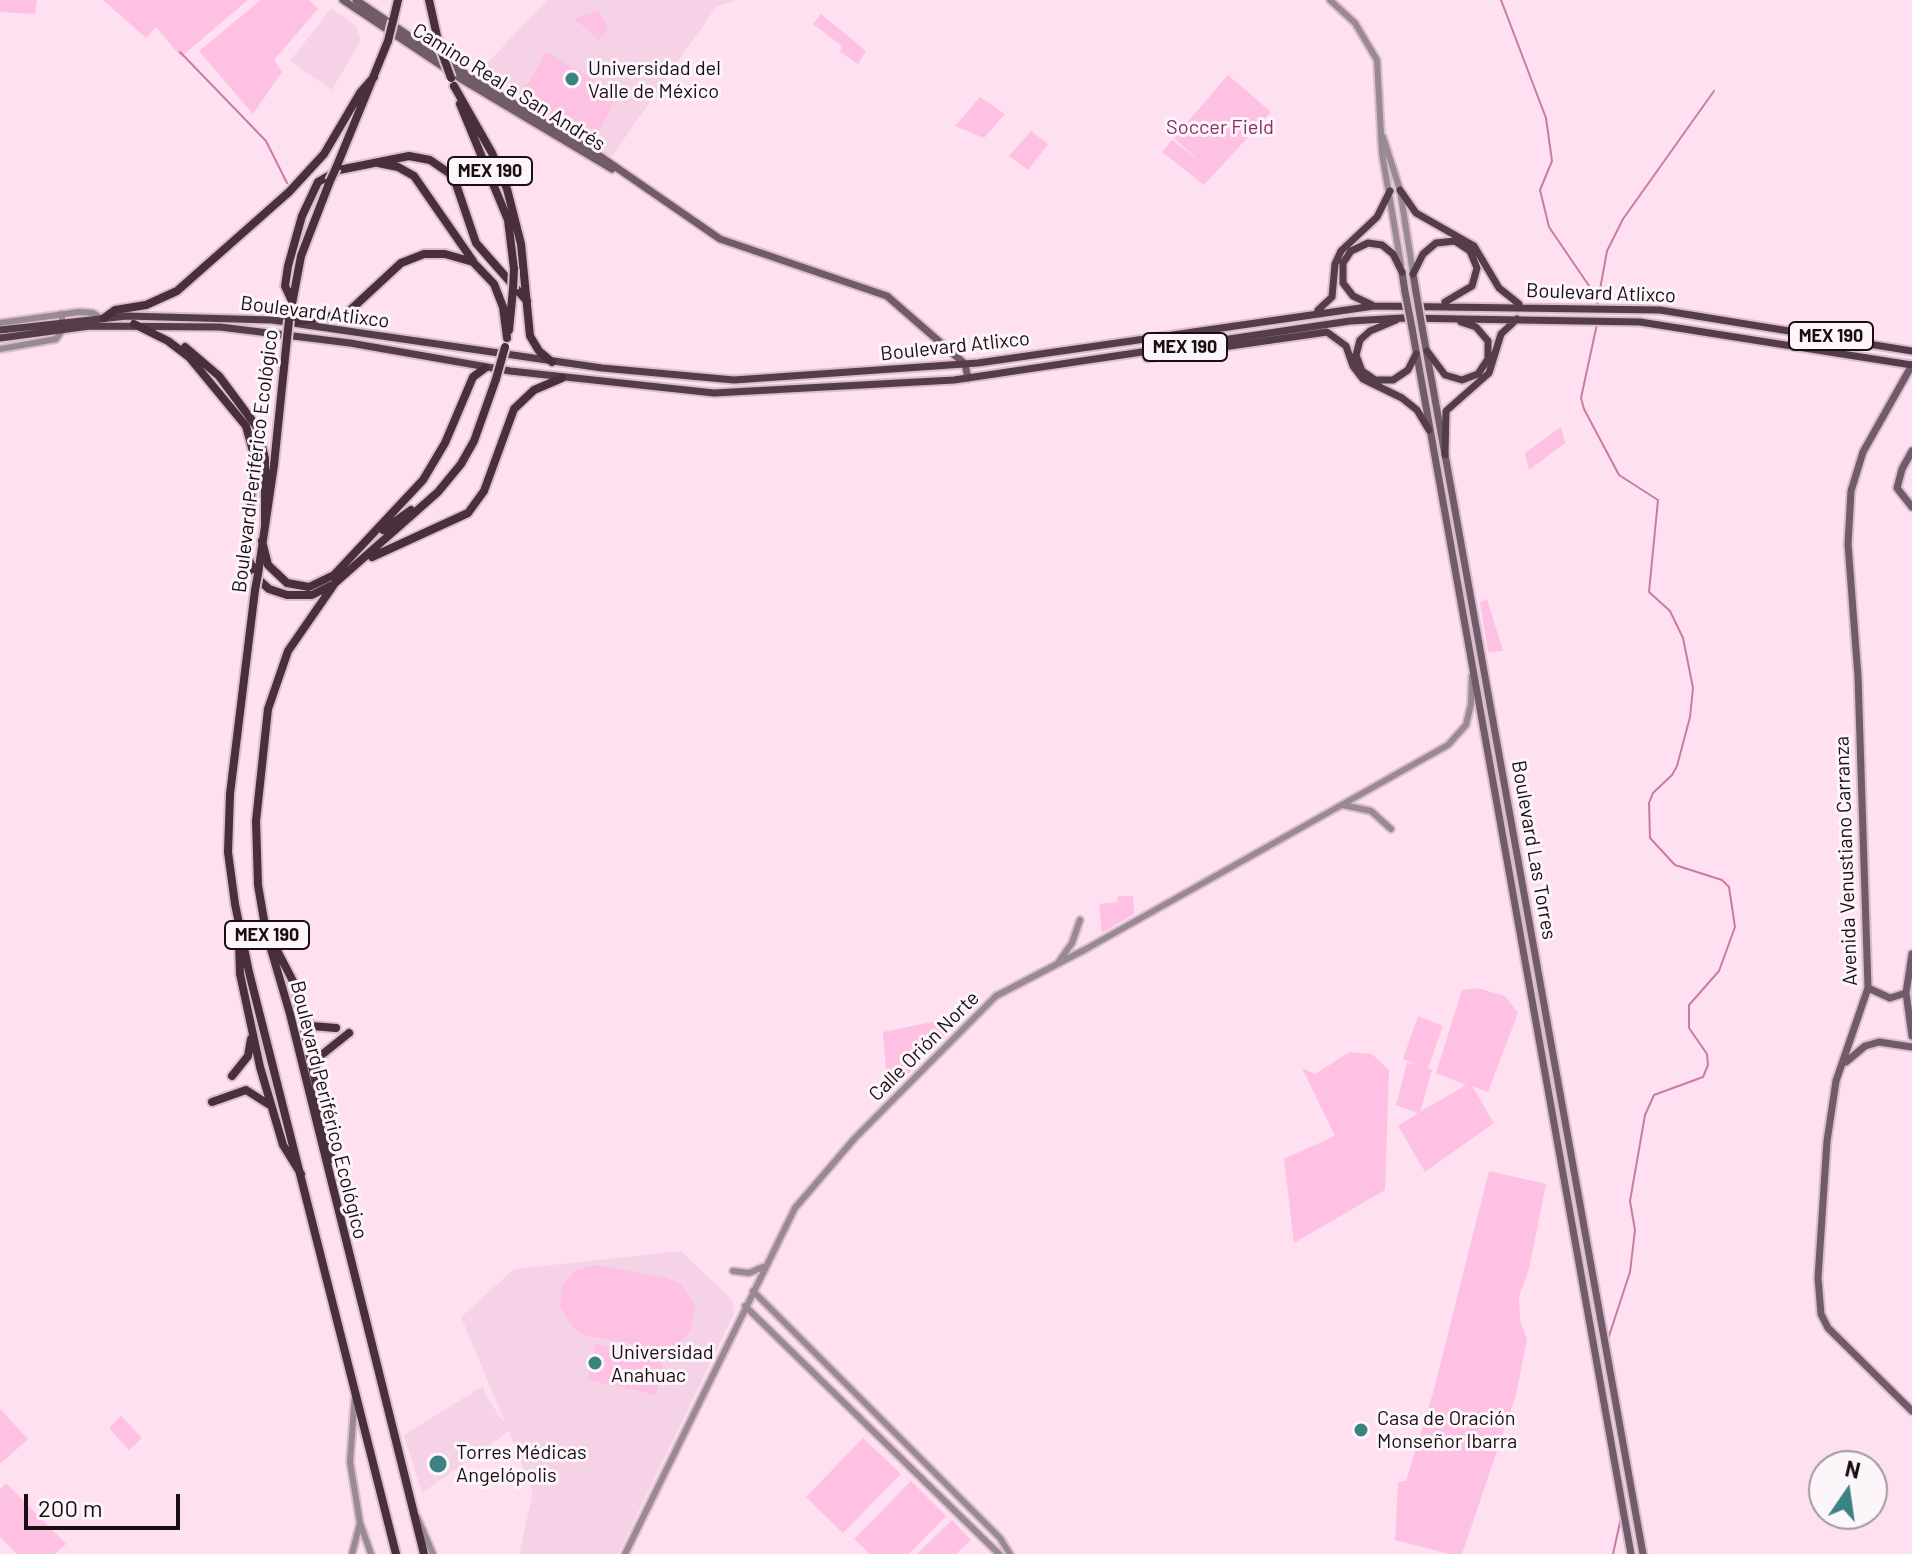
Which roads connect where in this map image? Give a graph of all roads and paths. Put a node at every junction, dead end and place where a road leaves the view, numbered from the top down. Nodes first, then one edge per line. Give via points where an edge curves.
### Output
1 (343, 0) edge
2 (356, 0) edge
3 (398, 0) edge
4 (429, 0) edge
5 (1330, 0) edge
6 (374, 77) junction
7 (453, 82) junction
8 (1383, 137) junction
9 (377, 163) junction
10 (620, 172) junction
11 (1400, 190) junction
12 (1390, 191) junction
13 (473, 262) junction
14 (1402, 272) junction
15 (1413, 274) junction
16 (291, 299) junction
17 (527, 301) junction
18 (1440, 305) junction
19 (1521, 305) junction
20 (1374, 306) junction
21 (1315, 313) junction
22 (102, 318) junction
23 (1402, 318) junction
24 (1452, 319) junction
25 (1517, 319) junction
26 (63, 321) junction
27 (293, 322) junction
28 (0, 323) edge
29 (136, 324) junction
30 (0, 330) edge
31 (353, 330) junction
32 (0, 338) edge
33 (506, 342) junction
34 (350, 343) junction
35 (0, 349) edge
36 (1427, 351) junction
37 (1912, 351) edge
38 (1416, 354) junction
39 (1126, 356) junction
40 (552, 362) junction
41 (965, 364) junction
42 (1912, 365) edge
43 (485, 368) junction
44 (562, 378) junction
45 (968, 378) junction
46 (1429, 430) junction
47 (1912, 451) edge
48 (1445, 455) junction
49 (438, 492) junction
50 (1912, 507) edge
51 (265, 525) junction
52 (262, 541) junction
53 (366, 542) junction
54 (361, 563) junction
55 (335, 583) junction
56 (1472, 672) junction
57 (1343, 805) junction
58 (1391, 829) dead end
59 (1080, 920) dead end
60 (266, 932) junction
61 (240, 935) junction
62 (1912, 954) edge
63 (1057, 964) junction
64 (1868, 988) junction
65 (1906, 993) junction
66 (298, 1001) junction
67 (251, 1027) junction
68 (336, 1028) dead end
69 (349, 1033) dead end
70 (1912, 1036) edge
71 (1912, 1047) edge
72 (1843, 1065) junction
73 (232, 1076) dead end
74 (313, 1077) junction
75 (212, 1102) dead end
76 (272, 1109) junction
77 (302, 1175) junction
78 (335, 1193) junction
79 (766, 1265) junction
80 (733, 1271) dead end
81 (753, 1291) junction
82 (745, 1306) junction
83 (355, 1394) junction
84 (1912, 1411) edge
85 (944, 1482) junction
86 (936, 1491) junction
87 (415, 1514) junction
88 (360, 1523) junction
89 (625, 1553) edge
90 (352, 1554) edge
91 (371, 1554) edge
92 (396, 1554) edge
93 (424, 1554) edge
94 (433, 1554) edge
95 (999, 1554) edge
96 (1010, 1554) edge
97 (1631, 1554) edge
98 (1643, 1554) edge

1 - 10 main road, Camino Real a San Andrés via 466,82
2 - 10 main road, Camino Real a San Andrés
3 - 6 highway, Boulevard Periférico Ecológico, bridge
4 - 7 highway, Boulevard Periférico Ecológico, bridge
5 - 8 street via 1355,23 1375,53
6 - 16 highway, Boulevard Periférico Ecológico, bridge via 301,256
6 - 22 highway via 324,154 289,192 177,291
7 - 17 highway via 512,202
7 - 33 highway, Boulevard Periférico Ecológico / MEX 190, bridge via 508,220 514,269
8 - 11 street, Boulevard Las Torres
8 - 12 street, Boulevard Las Torres
9 - 13 highway via 414,176
9 - 16 highway via 329,174 315,186 286,275
9 - 17 highway via 416,156 441,166 456,184 479,247
10 - 41 main road, Camino Real a San Andrés via 727,242 887,296
11 - 15 street, Boulevard Las Torres
11 - 19 main road via 1416,213 1474,246 1499,288
12 - 14 street, Boulevard Las Torres
12 - 21 main road via 1377,217 1341,251 1332,297
13 - 27 highway via 445,254 413,257 395,267 346,314
13 - 33 highway via 498,292
14 - 20 main road via 1393,254 1377,244 1359,246 1346,257 1341,277 1346,289
14 - 38 main road, Boulevard Las Torres, bridge
15 - 18 main road via 1436,243 1455,241 1470,251 1477,268 1472,286
15 - 36 main road, Boulevard Las Torres, bridge
16 - 51 highway, Boulevard Periférico Ecológico, bridge
17 - 40 highway via 532,340
18 - 19 main road, Boulevard Atlixco / MEX 190
18 - 20 main road, Boulevard Atlixco / MEX 190
19 - 37 main road, Boulevard Atlixco / MEX 190 via 1686,312
20 - 21 main road, Boulevard Atlixco / MEX 190
21 - 41 main road, Boulevard Atlixco / MEX 190
22 - 26 main road, Boulevard Atlixco / MEX 190
22 - 27 main road, Boulevard Atlixco / MEX 190 via 170,314
23 - 24 main road, Boulevard Atlixco / MEX 190
23 - 38 main road via 1364,335 1357,346 1358,364 1375,380 1393,380 1408,370
23 - 39 main road, Boulevard Atlixco / MEX 190 via 1350,321
24 - 25 main road, Boulevard Atlixco / MEX 190
24 - 36 main road via 1483,333 1489,350 1484,368 1470,378 1453,379 1439,370
25 - 42 main road, Boulevard Atlixco / MEX 190 via 1712,331
25 - 48 main road via 1501,334 1489,373 1446,411
26 - 28 street
26 - 29 main road, Boulevard Atlixco / MEX 190
26 - 30 main road, Boulevard Atlixco / MEX 190
26 - 32 main road, MEX 190
26 - 35 street via 56,339
27 - 31 main road, Boulevard Atlixco / MEX 190
29 - 34 main road, Boulevard Atlixco / MEX 190
29 - 51 highway via 180,343 201,359 254,421 264,450
29 - 55 highway via 189,357 246,426 254,455 247,556 258,579 269,589 293,596 317,593
31 - 34 main road
31 - 40 main road, Boulevard Atlixco / MEX 190
33 - 49 highway, Boulevard Periférico Ecológico / MEX 190, bridge via 474,441
34 - 43 main road, Boulevard Atlixco / MEX 190
36 - 48 main road, Boulevard Las Torres
38 - 46 main road, Boulevard Las Torres
39 - 45 main road, Boulevard Atlixco / MEX 190
39 - 46 main road via 1137,359 1327,332 1346,346 1363,379 1402,398
40 - 41 main road, Boulevard Atlixco / MEX 190 via 734,380
41 - 45 main road
42 - 64 main road, Avenida Venustiano Carranza via 1856,467 1848,544 1858,677
43 - 44 main road, Boulevard Atlixco / MEX 190
43 - 53 highway via 473,377 423,480
44 - 45 main road, Boulevard Atlixco / MEX 190 via 714,393
44 - 54 highway via 529,393 514,409 488,483 472,509
46 - 56 main road, Boulevard Las Torres
47 - 50 main road via 1897,488
48 - 98 main road, Boulevard Las Torres
49 - 53 highway
49 - 54 highway, Boulevard Periférico Ecológico / MEX 190
51 - 52 highway, Boulevard Periférico Ecológico
52 - 53 highway via 275,574 304,587 334,575
52 - 61 highway, Boulevard Periférico Ecológico / MEX 190, bridge via 229,820 230,876
54 - 55 highway, Boulevard Periférico Ecológico / MEX 190
55 - 60 highway, Boulevard Periférico Ecológico / MEX 190 via 288,651 268,709 256,821
56 - 57 street, Calle Orión Norte via 1469,715 1458,736
56 - 97 main road, Boulevard Las Torres
57 - 58 street via 1371,811
57 - 63 street, Calle Orión Norte
59 - 63 street
60 - 66 highway via 287,966
60 - 78 highway, Boulevard Periférico Ecológico / MEX 190
61 - 67 highway via 240,974
61 - 77 highway, Boulevard Periférico Ecológico / MEX 190
62 - 65 main road
63 - 79 street, Calle Orión Norte via 996,996 855,1138 795,1208
64 - 65 main road via 1882,997
64 - 72 main road, Avenida Venustiano Carranza
65 - 70 main road
66 - 68 highway via 312,1026
66 - 74 highway
67 - 73 highway via 248,1056
67 - 76 highway
69 - 74 highway via 319,1057
71 - 72 main road via 1879,1042 1865,1046
72 - 84 main road, Avenida Venustiano Carranza via 1827,1141 1818,1278 1821,1314 1837,1340
74 - 78 highway
75 - 76 highway via 246,1090
76 - 77 highway via 285,1151
77 - 83 highway, Boulevard Periférico Ecológico / MEX 190
78 - 87 highway, Boulevard Periférico Ecológico / MEX 190
79 - 80 street via 749,1273
79 - 81 street, Calle Orión Norte
81 - 82 street, Calle Orión Norte
81 - 85 street
82 - 86 street
82 - 89 street, Calle Orión Norte
83 - 88 street via 350,1462
83 - 92 highway, Boulevard Periférico Ecológico / MEX 190
85 - 86 street
85 - 96 street
86 - 95 street
87 - 93 highway, Boulevard Periférico Ecológico / MEX 190
87 - 94 street
88 - 90 street
88 - 91 street

